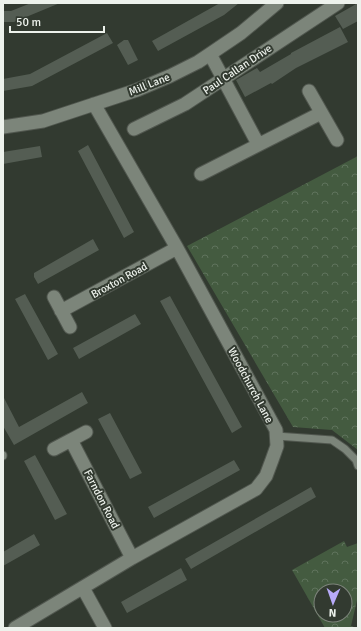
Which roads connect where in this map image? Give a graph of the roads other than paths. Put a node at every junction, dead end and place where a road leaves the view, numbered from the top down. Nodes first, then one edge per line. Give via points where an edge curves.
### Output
1 (277, 3) edge
2 (338, 3) edge
3 (210, 54) junction
4 (223, 78) junction
5 (308, 91) dead end
6 (94, 104) junction
7 (321, 113) junction
8 (3, 127) edge
9 (134, 129) dead end
10 (337, 140) dead end
11 (258, 144) junction
12 (201, 174) dead end
13 (177, 248) junction
14 (54, 297) dead end
15 (61, 311) junction
16 (70, 327) dead end
17 (86, 432) dead end
18 (276, 436) junction
19 (71, 440) junction
20 (54, 449) dead end
21 (358, 466) edge
22 (132, 558) junction
23 (83, 588) junction
24 (15, 628) edge
25 (105, 628) edge

1 - 3 street, Mill Lane via 241,33
2 - 4 street, Paul Callan Drive
3 - 4 street
3 - 6 street, Mill Lane via 163,79
4 - 9 street, Paul Callan Drive via 185,104
4 - 11 street
5 - 7 street
6 - 8 street, Mill Lane via 43,121
6 - 13 street, Woodchurch Lane
7 - 10 street
7 - 11 street
11 - 12 street
13 - 15 street, Broxton Road
13 - 18 street, Woodchurch Lane via 276,430
14 - 15 street
15 - 16 street
17 - 19 street
18 - 21 lane via 332,440 345,449 356,460
18 - 22 street, Woodchurch Lane via 277,446 266,476 256,489
19 - 20 street
19 - 22 street, Farndon Road
22 - 23 street, Woodchurch Lane
23 - 24 street, Woodchurch Lane
23 - 25 street

